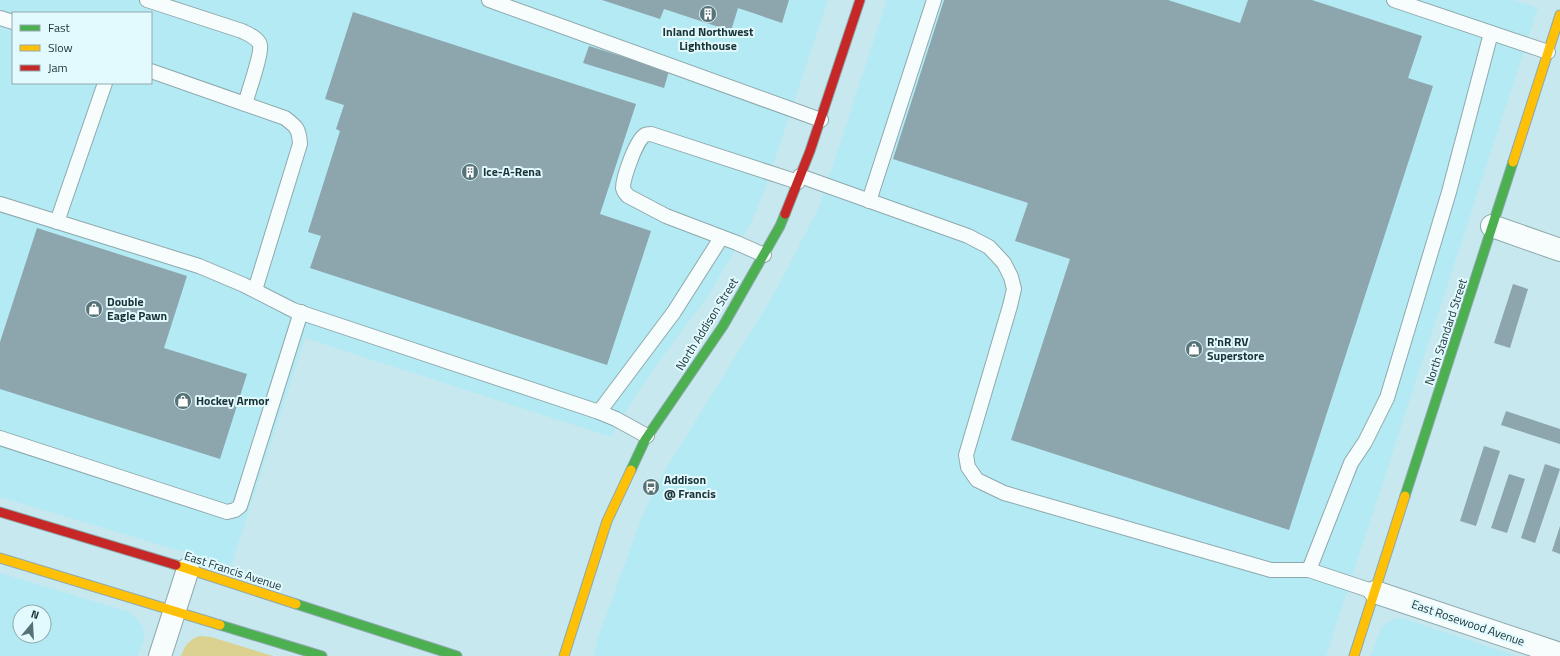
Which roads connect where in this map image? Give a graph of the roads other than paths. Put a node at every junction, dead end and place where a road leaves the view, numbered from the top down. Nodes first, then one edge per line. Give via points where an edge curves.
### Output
1 (147, 0) edge
2 (489, 0) edge
3 (860, 0) edge
4 (934, 0) edge
5 (1394, 0) edge
6 (1560, 15) edge
7 (0, 18) edge
8 (12, 22) edge
9 (1492, 33) junction
10 (1548, 52) junction
11 (152, 71) edge
12 (105, 84) edge
13 (245, 104) junction
14 (821, 120) junction
15 (799, 179) junction
16 (870, 201) junction
17 (1, 208) edge
18 (57, 222) junction
19 (1492, 226) junction
20 (721, 238) junction
21 (1560, 250) edge
22 (764, 255) junction
23 (255, 290) junction
24 (301, 312) junction
25 (599, 412) junction
26 (647, 436) junction
27 (0, 438) edge
28 (0, 512) edge
29 (0, 558) edge
30 (188, 568) junction
31 (1309, 570) junction
32 (1375, 592) junction
33 (175, 611) junction
34 (1560, 654) edge
35 (160, 656) edge
36 (322, 656) edge
37 (457, 656) edge
38 (564, 656) edge
39 (1354, 656) edge

1 - 13 lane via 242,31 256,39 260,45 259,54
2 - 14 lane
3 - 14 street, North Addison Street
4 - 16 lane
5 - 9 lane
6 - 10 street, North Standard Street
7 - 8 lane
9 - 10 lane
9 - 31 lane via 1449,192 1388,398 1351,463
10 - 19 street, North Standard Street
11 - 13 lane
12 - 18 lane
13 - 23 lane via 285,118 294,125 300,138
14 - 15 street, North Addison Street
15 - 16 lane
15 - 20 lane via 651,134 645,135 633,152 623,186 624,192 666,216
15 - 22 street, North Addison Street via 780,226
16 - 31 lane via 968,236 988,248 1004,264 1011,277 1014,289 1010,306 966,455 968,468 977,480 1004,492 1271,570
17 - 18 lane
18 - 23 lane via 199,266
19 - 21 street
19 - 32 street, North Standard Street
20 - 22 lane
20 - 25 lane via 674,312
22 - 26 street, North Addison Street via 722,326
23 - 24 lane
24 - 25 lane
24 - 27 lane via 240,506 235,510 227,512
25 - 26 lane
26 - 38 street, North Addison Street via 607,521
28 - 30 street, East Francis Avenue
29 - 33 street
30 - 33 street
30 - 37 street, East Francis Avenue
31 - 32 lane
32 - 34 street, East Rosewood Avenue
32 - 39 street, North Standard Street
33 - 35 street
33 - 36 street

